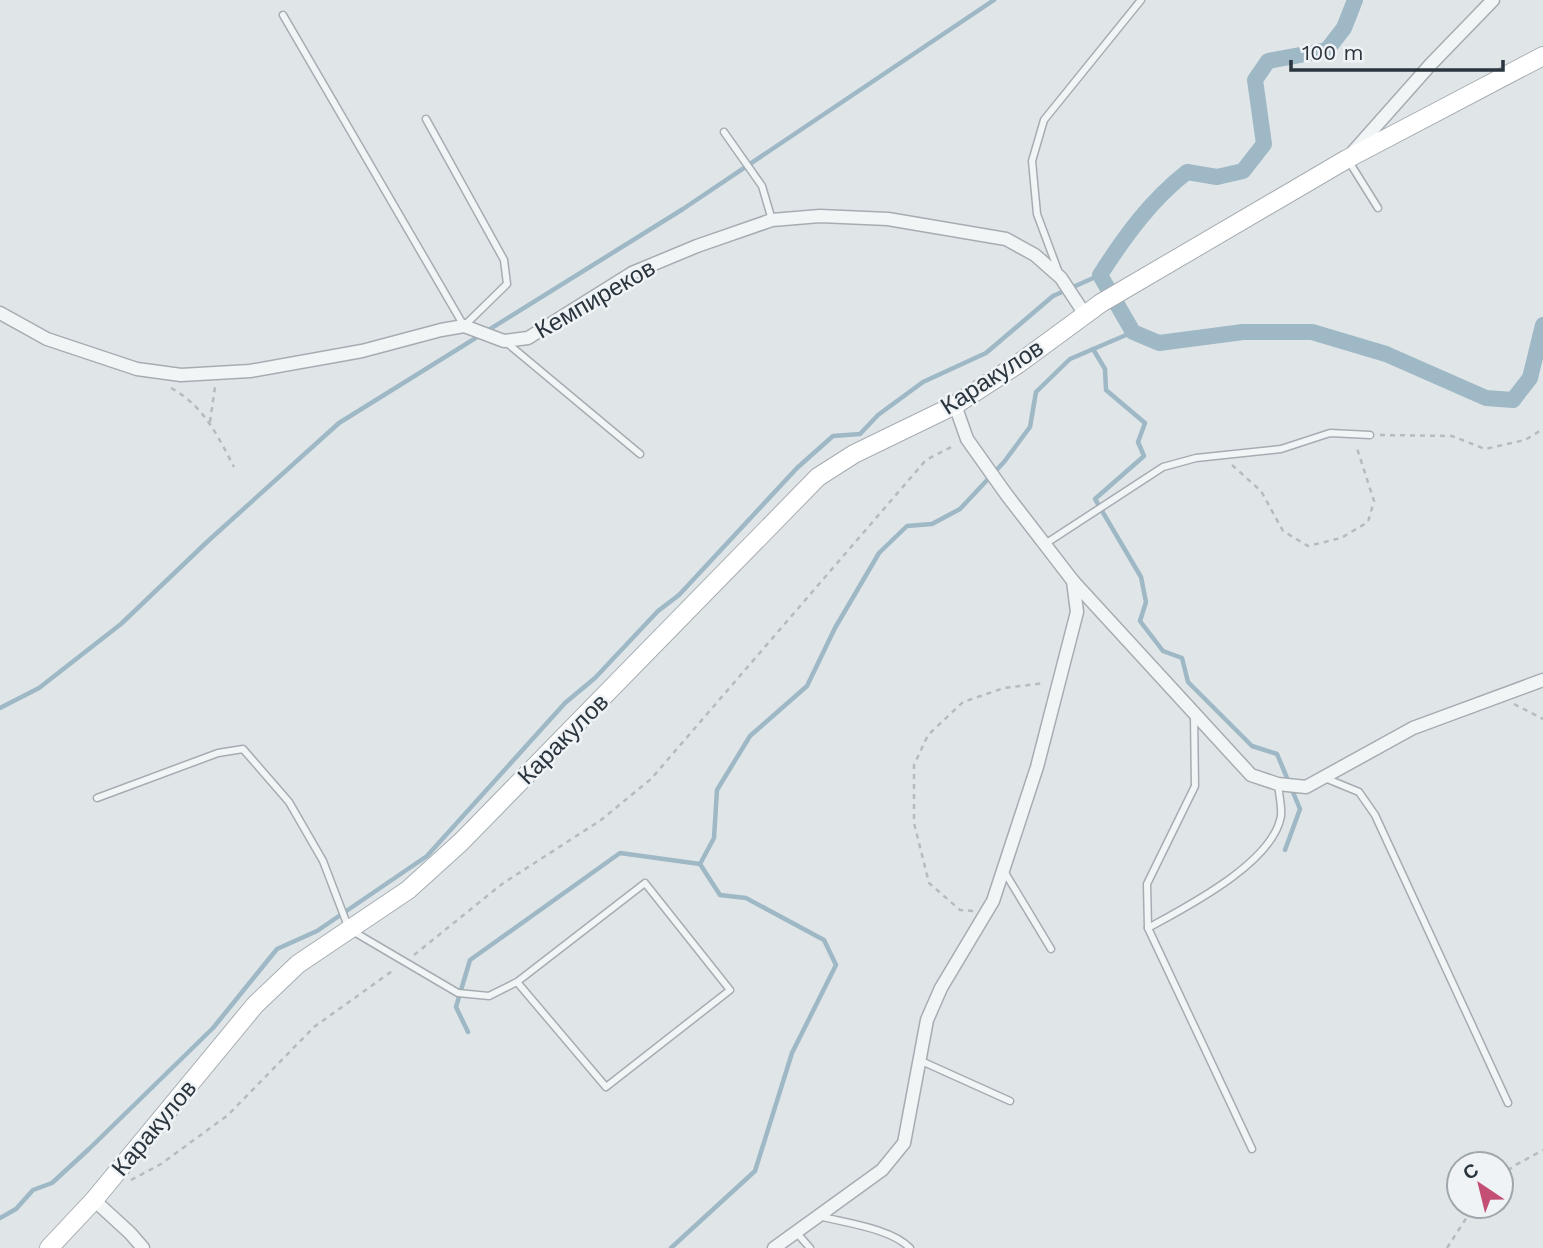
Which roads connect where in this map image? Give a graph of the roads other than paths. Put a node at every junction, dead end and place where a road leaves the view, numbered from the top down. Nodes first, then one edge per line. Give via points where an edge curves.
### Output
1 (1141, 0) edge
2 (1493, 0) edge
3 (283, 15) dead end
4 (1543, 56) edge
5 (426, 119) dead end
6 (724, 132) dead end
7 (1347, 159) junction
8 (1378, 208) dead end
9 (772, 220) junction
10 (1061, 278) junction
11 (0, 313) edge
12 (1084, 313) junction
13 (467, 328) junction
14 (499, 339) junction
15 (956, 405) junction
16 (1370, 435) road end
17 (640, 454) dead end
18 (1045, 544) junction
19 (1073, 581) junction
20 (1543, 680) edge
21 (1195, 713) junction
22 (1323, 778) junction
23 (1278, 784) junction
24 (97, 798) dead end
25 (1003, 869) junction
26 (1148, 928) junction
27 (349, 929) junction
28 (1051, 949) dead end
29 (517, 982) junction
30 (919, 1060) junction
31 (1010, 1101) dead end
32 (1508, 1103) dead end
33 (1252, 1149) dead end
34 (94, 1200) junction
35 (817, 1216) junction
36 (796, 1232) junction
37 (49, 1248) edge
38 (143, 1248) edge
39 (774, 1248) edge
40 (810, 1248) edge
41 (910, 1248) edge

1 - 10 lane via 1044,120 1032,161 1037,214
2 - 7 street
3 - 13 lane
4 - 7 main road, Каракулов
5 - 13 lane via 504,260 507,284
6 - 9 lane via 762,186
7 - 8 lane
7 - 12 main road, Каракулов
9 - 10 street, Кемпиреков via 820,216 888,219 1006,239 1035,255
9 - 14 street, Кемпиреков via 632,273 528,338
10 - 12 street, Кемпиреков
11 - 13 street via 47,339 137,369 181,375 250,371
12 - 15 main road, Каракулов
13 - 14 street
14 - 17 lane
15 - 18 street via 967,439
15 - 27 main road, Каракулов via 854,454 818,477 461,842 408,890
16 - 18 lane via 1330,433 1281,449 1196,458 1163,467
18 - 19 street
19 - 21 street
19 - 25 street via 1077,612 1037,767
20 - 22 street via 1413,728
21 - 23 street via 1251,775
21 - 26 lane via 1195,786 1147,884
22 - 23 street via 1306,787
22 - 32 lane via 1359,792 1375,815
23 - 26 lane via 1280,817 1268,845 1210,894
24 - 27 lane via 218,753 243,750 289,803 323,861
25 - 28 lane
25 - 30 street via 993,901 941,988 927,1020
26 - 33 lane
27 - 29 lane via 458,993 489,996
27 - 34 main road, Каракулов via 298,964 255,1004
29 - 29 lane via 645,883 730,990 606,1087
30 - 31 lane
30 - 35 street via 904,1143 882,1170
34 - 37 main road, Каракулов
34 - 38 street
35 - 36 street
35 - 41 lane via 873,1229
36 - 39 street
36 - 40 lane

